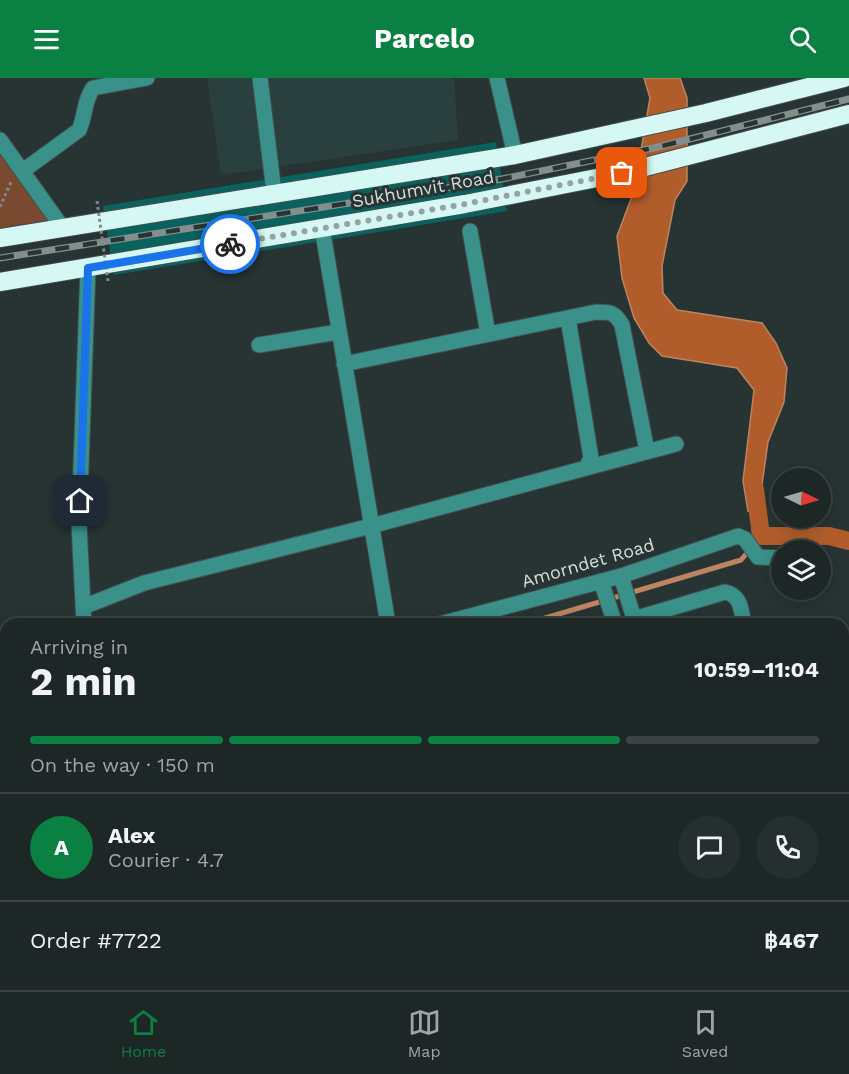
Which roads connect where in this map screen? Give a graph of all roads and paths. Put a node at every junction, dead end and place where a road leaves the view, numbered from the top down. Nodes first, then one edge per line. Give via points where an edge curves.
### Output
1 (147, 78) edge
2 (260, 78) edge
3 (497, 78) edge
4 (844, 78) edge
5 (825, 80) edge
6 (849, 114) edge
7 (0, 140) edge
8 (515, 154) junction
9 (18, 174) junction
10 (274, 192) junction
11 (97, 201) dead end
12 (0, 207) edge
13 (62, 227) junction
14 (322, 227) junction
15 (470, 231) dead end
16 (0, 238) edge
17 (88, 268) junction
18 (108, 281) dead end
19 (0, 282) edge
20 (568, 318) junction
21 (338, 332) junction
22 (488, 334) junction
23 (259, 345) dead end
24 (344, 364) junction
25 (676, 444) dead end
26 (647, 451) junction
27 (586, 468) junction
28 (371, 526) junction
29 (771, 558) edge
30 (623, 580) junction
31 (603, 586) junction
32 (83, 607) junction
33 (84, 618) edge
34 (387, 618) edge
35 (485, 618) edge
36 (613, 618) edge
37 (633, 618) edge
38 (643, 618) edge
39 (743, 618) edge

1 - 9 street via 93,88 85,100 79,130
2 - 10 street
3 - 8 street
4 - 5 highway, Sukhumvit Road
5 - 8 highway, Sukhumvit Road via 789,92
6 - 14 highway, Sukhumvit Road via 622,173
7 - 9 street
8 - 10 highway, Sukhumvit Road
9 - 12 path
9 - 13 street
10 - 13 highway, Sukhumvit Road
11 - 18 path, bridge
13 - 16 highway, Sukhumvit Road
14 - 17 highway, Sukhumvit Road
14 - 21 street
15 - 22 street
17 - 19 highway, Sukhumvit Road
17 - 32 street via 79,524
20 - 22 street
20 - 26 street via 610,312 618,318
20 - 27 street via 591,458
21 - 23 street
21 - 24 street
22 - 24 street
24 - 28 street
25 - 26 street
26 - 27 street
27 - 28 street
28 - 32 street via 144,583
28 - 34 street
29 - 30 street, Amorndet Road via 758,557 738,536
30 - 31 street, Amorndet Road
30 - 37 street
31 - 35 street, Amorndet Road
31 - 36 street
32 - 33 street
38 - 39 street via 725,592 734,594 739,601

